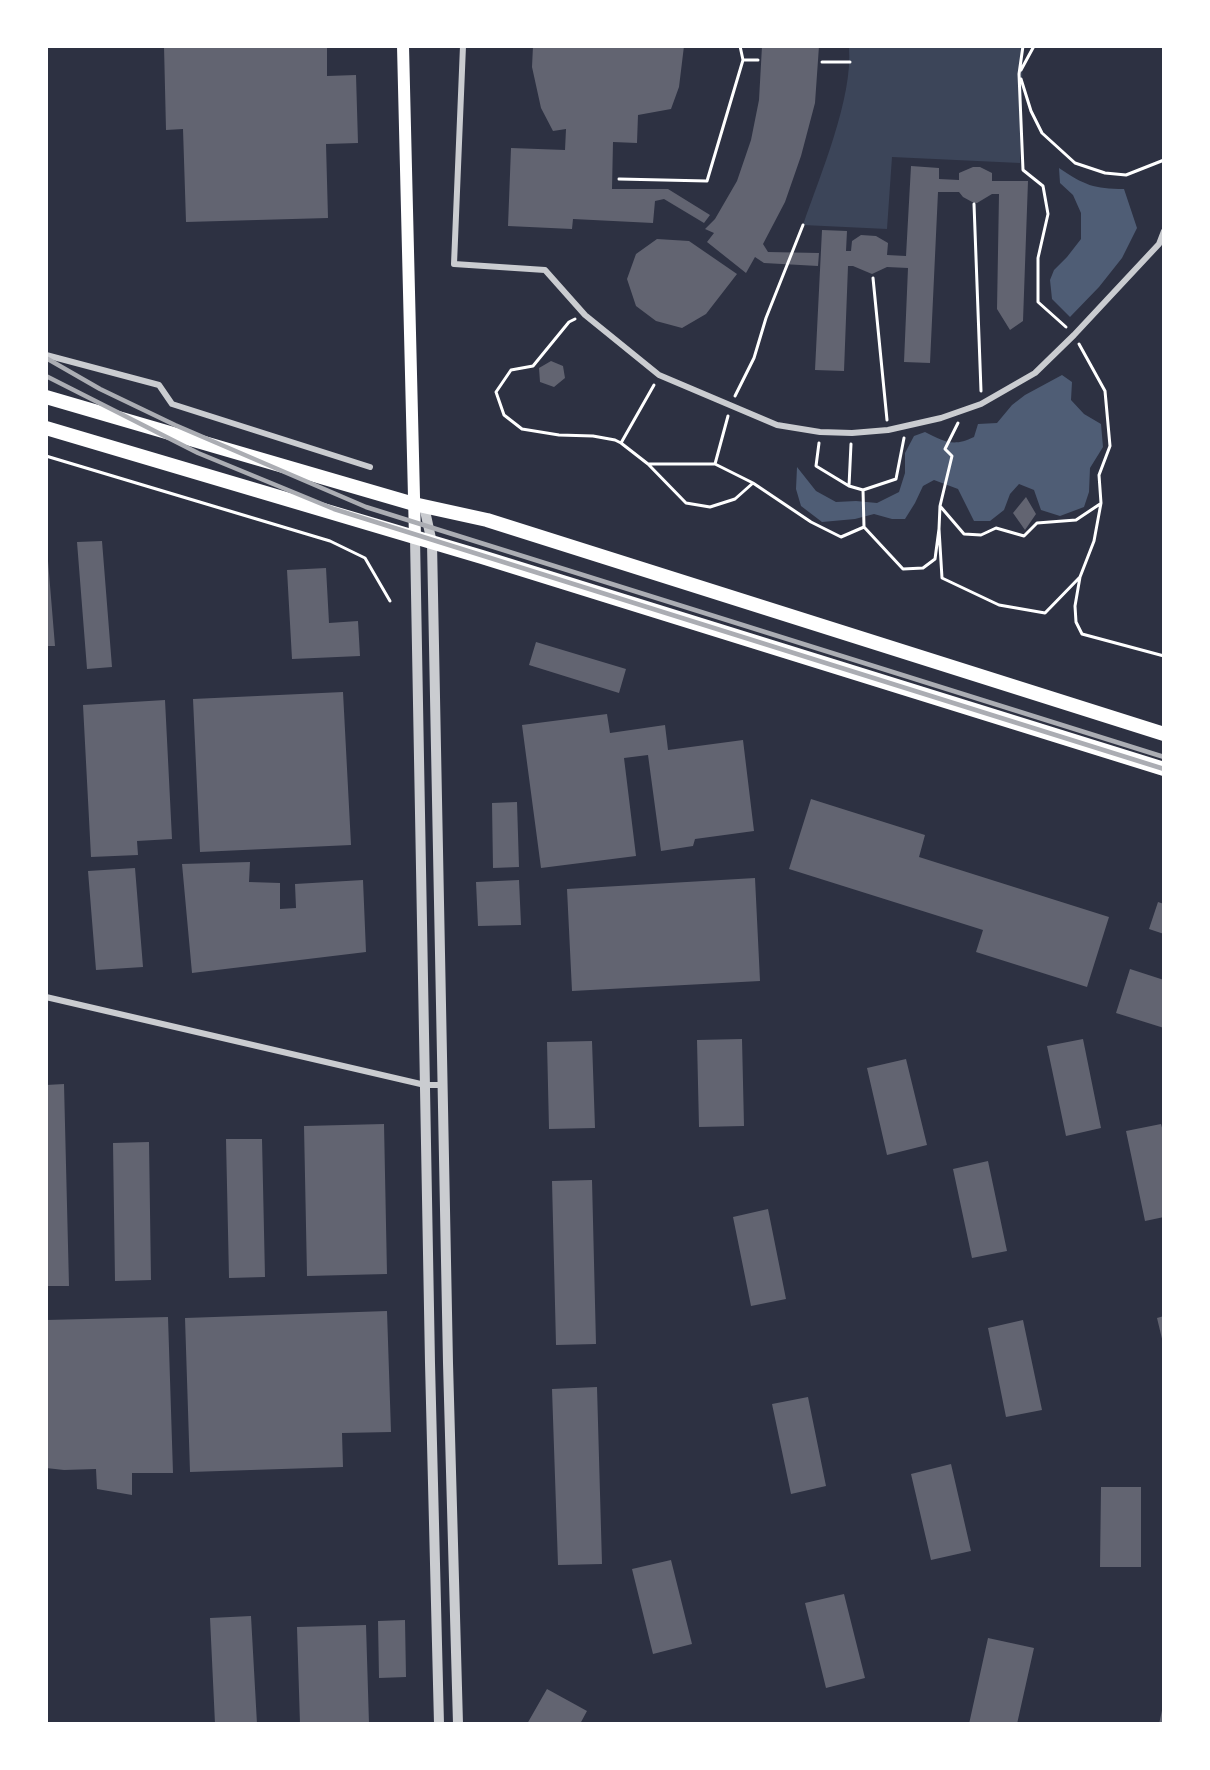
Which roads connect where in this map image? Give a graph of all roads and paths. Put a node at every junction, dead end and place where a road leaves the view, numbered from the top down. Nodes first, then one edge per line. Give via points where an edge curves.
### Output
1 (403, 46) edge
2 (463, 46) edge
3 (740, 46) edge
4 (1023, 46) edge
5 (1034, 46) edge
6 (743, 60) junction
7 (759, 60) dead end
8 (822, 62) dead end
9 (850, 62) dead end
10 (1019, 74) junction
11 (1164, 160) edge
12 (619, 179) dead end
13 (974, 204) dead end
14 (803, 225) dead end
15 (1164, 231) edge
16 (873, 278) dead end
17 (585, 315) junction
18 (1074, 335) junction
19 (46, 355) edge
20 (659, 375) junction
21 (46, 397) edge
22 (981, 404) junction
23 (730, 406) junction
24 (907, 426) junction
25 (46, 428) edge
26 (888, 430) junction
27 (820, 432) junction
28 (852, 433) junction
29 (621, 443) junction
30 (46, 456) edge
31 (648, 464) junction
32 (715, 464) junction
33 (370, 467) dead end
34 (753, 483) junction
35 (849, 486) junction
36 (863, 490) junction
37 (1101, 503) junction
38 (419, 505) junction
39 (940, 506) junction
40 (864, 527) junction
41 (939, 529) junction
42 (415, 538) junction
43 (432, 543) junction
44 (1080, 577) junction
45 (390, 601) dead end
46 (1164, 656) edge
47 (1164, 734) edge
48 (1164, 769) edge
49 (46, 997) edge
50 (424, 1085) junction
51 (443, 1085) junction
52 (439, 1724) edge
53 (458, 1724) edge

1 - 38 main road
2 - 17 street via 454,264 545,270
3 - 6 path
4 - 10 path
5 - 10 path
6 - 7 path
6 - 12 path via 707,181
8 - 9 path
10 - 11 path via 1042,133 1075,163 1126,175
10 - 18 path via 1023,170 1043,186 1048,214 1038,258 1038,302
13 - 22 path
14 - 23 path via 754,358
15 - 18 street via 1159,244
16 - 26 path
17 - 20 street
17 - 29 path via 569,322 532,366 511,370 496,392 504,415 522,429 593,436
18 - 22 street via 1035,373
18 - 37 path via 1105,391 1110,446 1099,475
19 - 33 street via 159,385 172,404
20 - 23 street
20 - 29 path
21 - 38 main road
22 - 24 street
22 - 39 path via 958,423 945,449 952,456
23 - 27 street via 777,425
23 - 32 path
24 - 26 street
24 - 36 path via 896,479
25 - 42 main road
26 - 28 street
27 - 28 street
27 - 35 path via 816,466
28 - 35 path
29 - 31 path
30 - 45 path via 330,541 365,558
31 - 32 path
31 - 34 path via 686,503 710,507 735,499
32 - 34 path
34 - 40 path via 841,537
35 - 36 path
36 - 40 path
37 - 39 path via 1076,520 1037,523 1024,536 996,528 981,535 964,534
37 - 44 path via 1094,541
38 - 42 main road
38 - 43 street
38 - 47 main road via 487,520
39 - 41 path
40 - 41 path via 903,569 923,568 935,559
41 - 44 path via 942,578 999,605 1045,613
42 - 43 main road
42 - 50 street
43 - 48 main road
43 - 51 street
44 - 46 path via 1075,606 1082,634
49 - 50 street
50 - 51 street
50 - 52 street
51 - 53 street

